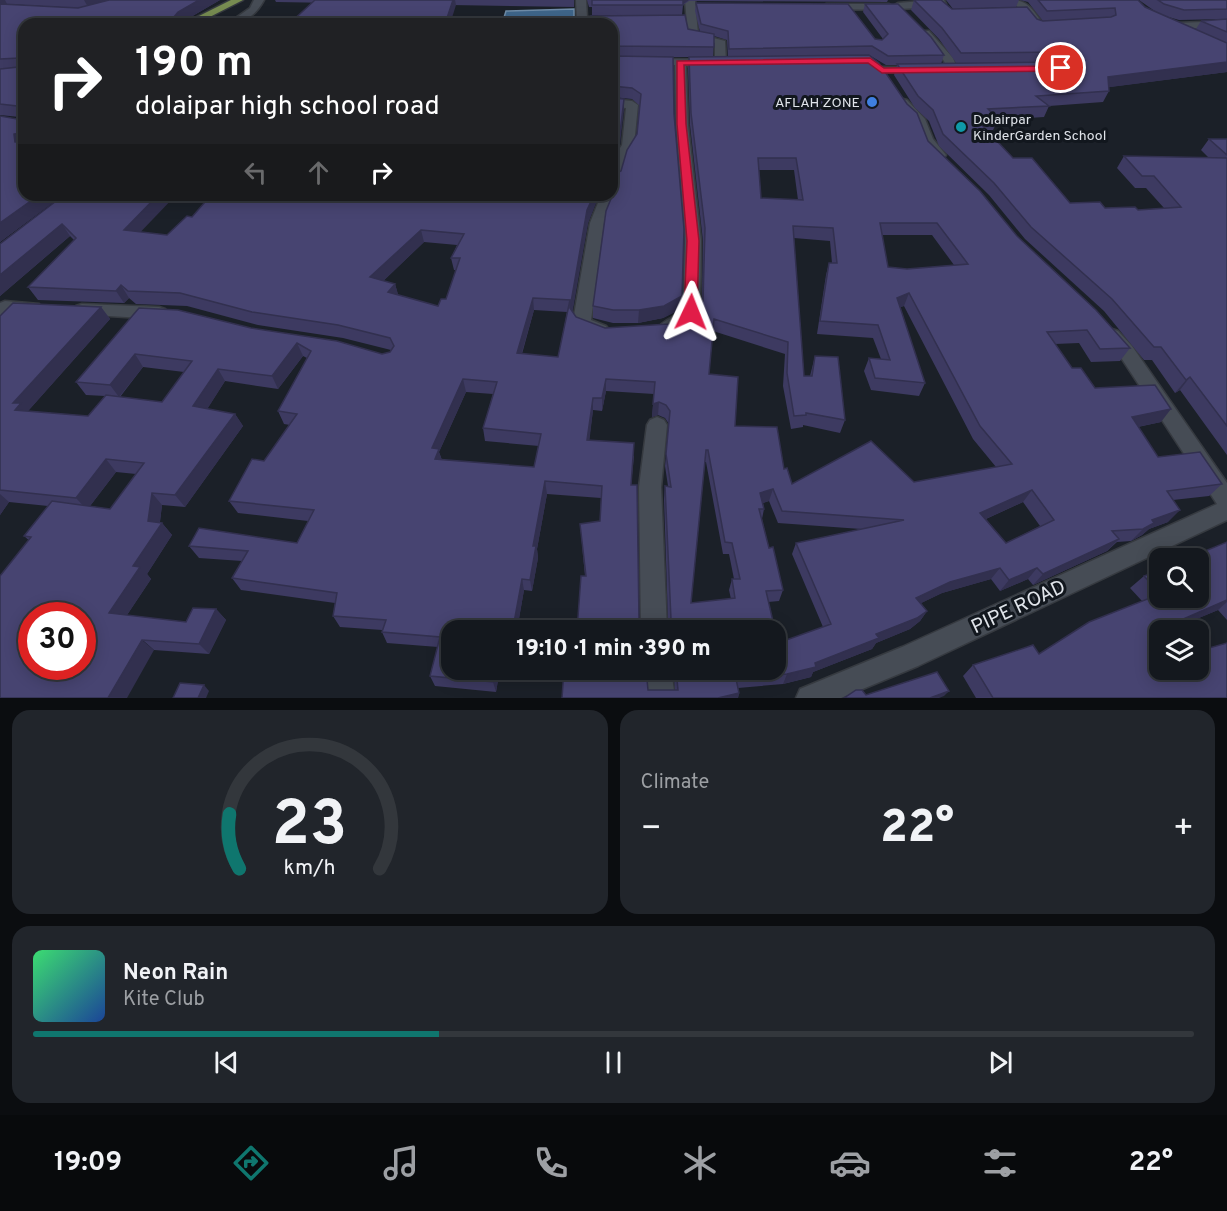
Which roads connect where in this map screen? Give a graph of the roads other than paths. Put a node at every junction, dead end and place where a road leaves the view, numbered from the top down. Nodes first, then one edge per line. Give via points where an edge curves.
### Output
1 (238, 0) edge
2 (252, 0) edge
3 (259, 0) edge
4 (581, 0) edge
5 (1016, 0) edge
6 (940, 2) edge
7 (689, 3) edge
8 (701, 6) edge
9 (815, 7) edge
10 (850, 7) junction
11 (899, 7) edge
12 (1016, 12) edge
13 (1027, 12) junction
14 (948, 14) edge
15 (210, 18) edge
16 (213, 18) edge
17 (241, 18) edge
18 (582, 18) edge
19 (861, 18) edge
20 (618, 20) edge
21 (626, 20) edge
22 (1227, 24) edge
23 (1051, 26) edge
24 (919, 27) edge
25 (1195, 35) edge
26 (618, 61) edge
27 (680, 62) junction
28 (618, 104) edge
29 (618, 161) edge
30 (946, 164) edge
31 (606, 201) edge
32 (0, 311) edge
33 (175, 314) edge
34 (1104, 325) edge
35 (647, 330) edge
36 (615, 331) edge
37 (657, 425) dead end
38 (1227, 501) edge
39 (1227, 510) edge
40 (654, 620) edge
41 (660, 680) edge
42 (662, 698) edge
43 (808, 698) edge

1 - 15 main road
2 - 16 main road
3 - 17 street via 254,10
4 - 18 street
5 - 13 street
6 - 11 street
6 - 14 street
7 - 8 street
7 - 27 street via 685,20 693,36 720,41 727,63
9 - 10 street
10 - 11 street
10 - 19 street
12 - 13 street
13 - 23 street via 1039,26
20 - 21 street
22 - 25 street via 1172,25
24 - 30 street via 949,60 947,70 876,65 921,122 932,148
26 - 27 street
27 - 35 street via 693,241 691,312 668,328
28 - 29 street via 632,105 628,145
31 - 36 street via 597,224 582,321 605,332
32 - 33 street via 5,307
34 - 38 street via 1126,351
37 - 40 street via 650,487
39 - 43 street, PIPE ROAD via 909,657
41 - 42 street

